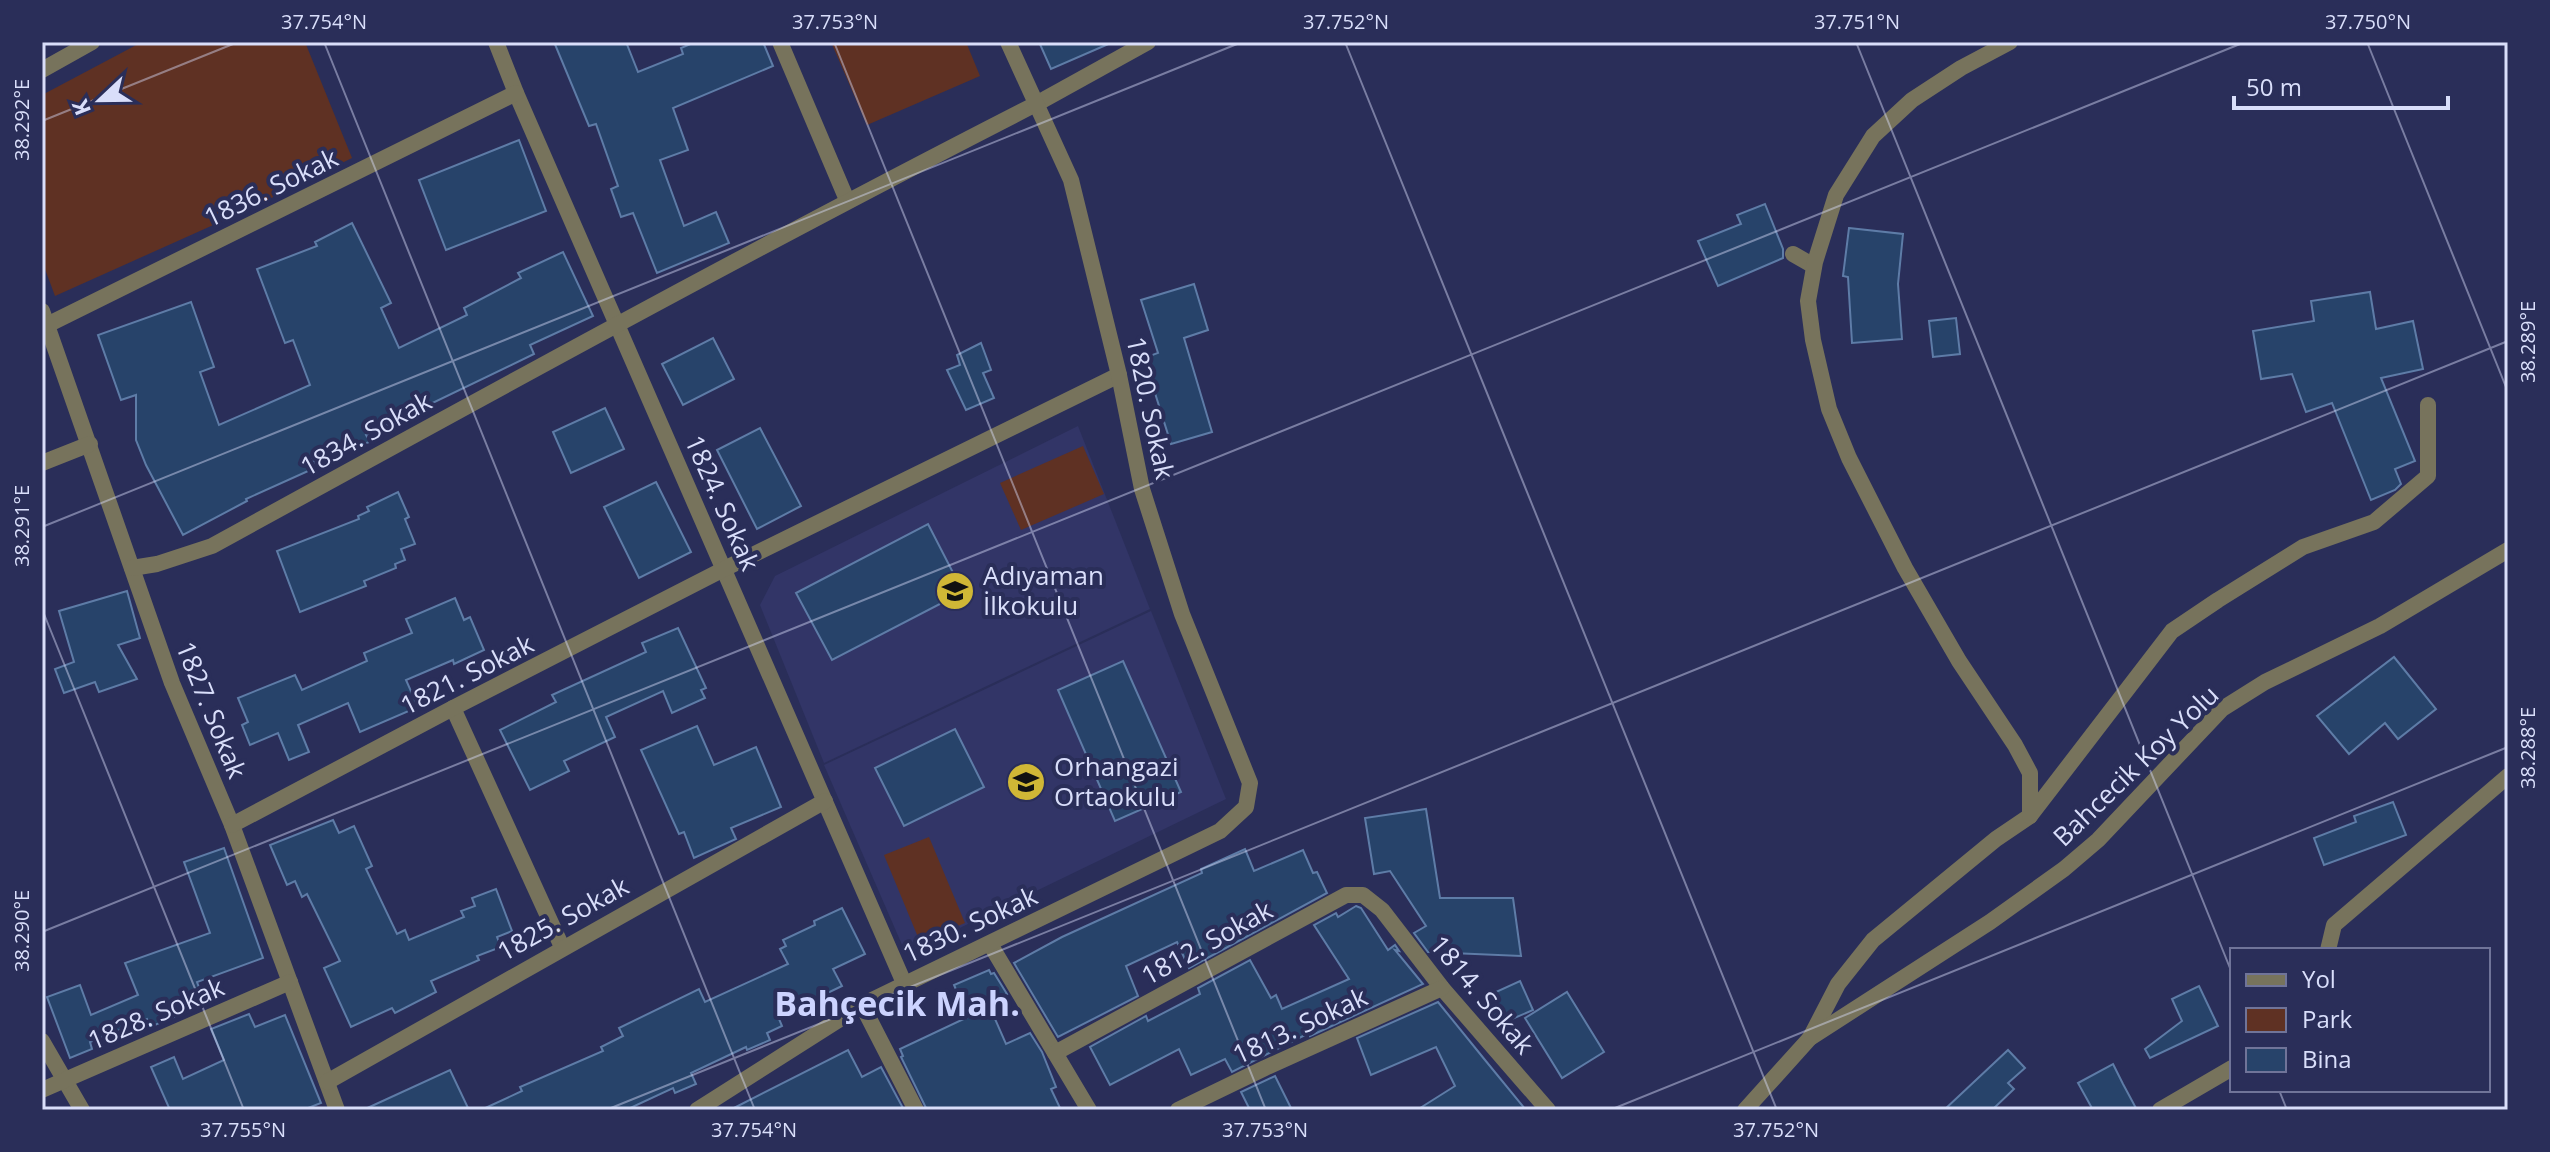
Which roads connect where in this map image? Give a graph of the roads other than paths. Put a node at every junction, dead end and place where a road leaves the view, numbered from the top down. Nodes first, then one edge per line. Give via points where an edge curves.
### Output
1 (92, 42) edge
2 (496, 42) edge
3 (780, 42) edge
4 (1008, 42) edge
5 (1148, 42) edge
6 (2010, 42) edge
7 (42, 70) edge
8 (516, 93) junction
9 (1036, 104) junction
10 (847, 200) junction
11 (1793, 254) dead end
12 (1814, 266) junction
13 (45, 318) edge
14 (617, 324) junction
15 (1119, 375) junction
16 (2428, 405) dead end
17 (90, 444) junction
18 (42, 463) edge
19 (2508, 550) edge
20 (132, 568) junction
21 (724, 569) junction
22 (453, 708) junction
23 (2508, 776) edge
24 (1250, 783) joint
25 (825, 801) junction
26 (2030, 816) junction
27 (232, 825) junction
28 (1382, 910) joint
29 (990, 944) junction
30 (562, 947) junction
31 (2328, 948) edge
32 (290, 982) junction
33 (904, 983) junction
34 (1442, 988) junction
35 (862, 1005) junction
36 (1810, 1038) junction
37 (42, 1041) edge
38 (1055, 1053) junction
39 (2230, 1069) edge
40 (64, 1080) junction
41 (327, 1082) junction
42 (42, 1090) edge
43 (1539, 1107) edge
44 (82, 1110) edge
45 (337, 1110) edge
46 (699, 1110) edge
47 (916, 1110) edge
48 (1089, 1110) edge
49 (1178, 1110) edge
50 (1745, 1110) edge
51 (2160, 1110) edge

1 - 7 street
2 - 8 street, 1824. Sokak
3 - 10 street
4 - 9 street, 1820. Sokak
5 - 9 street, 1834. Sokak
6 - 12 street via 1912,100 1873,136 1836,195
8 - 13 street, 1836. Sokak
8 - 14 street, 1824. Sokak
9 - 10 street, 1834. Sokak
9 - 15 street, 1820. Sokak via 1071,180
10 - 14 street, 1834. Sokak
11 - 12 street
12 - 26 street via 1808,301 1829,409 1905,568 2030,773
13 - 17 street, 1827. Sokak
14 - 20 street, 1834. Sokak via 212,546
14 - 21 street, 1824. Sokak
15 - 21 street, 1821. Sokak
15 - 24 street, 1820. Sokak via 1142,489 1182,614
16 - 26 street via 2428,476 2374,522 2303,547 2172,631
17 - 18 street
17 - 20 street, 1827. Sokak
19 - 36 street, Bahcecik Koy Yolu via 2380,626 2222,709 2064,869
20 - 27 street, 1827. Sokak via 172,683
21 - 22 street, 1821. Sokak
21 - 25 street, 1824. Sokak
22 - 27 street, 1821. Sokak
22 - 30 street
23 - 31 street via 2334,925
24 - 29 street, 1830. Sokak via 1246,807 1220,831
25 - 30 street, 1825. Sokak
25 - 33 street, 1824. Sokak
26 - 36 street via 1873,940 1838,984
27 - 32 street, 1827. Sokak
28 - 34 street, 1814. Sokak
28 - 38 street, 1812. Sokak via 1363,895 1346,895
29 - 33 street, 1830. Sokak
29 - 38 street
30 - 41 street, 1825. Sokak
32 - 40 street, 1828. Sokak
32 - 41 street, 1827. Sokak
33 - 35 street, 1830. Sokak
34 - 43 street, 1814. Sokak
34 - 49 street, 1813. Sokak
35 - 46 street, 1830. Sokak
35 - 47 street
36 - 50 street
37 - 40 street
38 - 48 street
39 - 51 street
40 - 42 street, 1828. Sokak
40 - 44 street
41 - 45 street, 1827. Sokak

